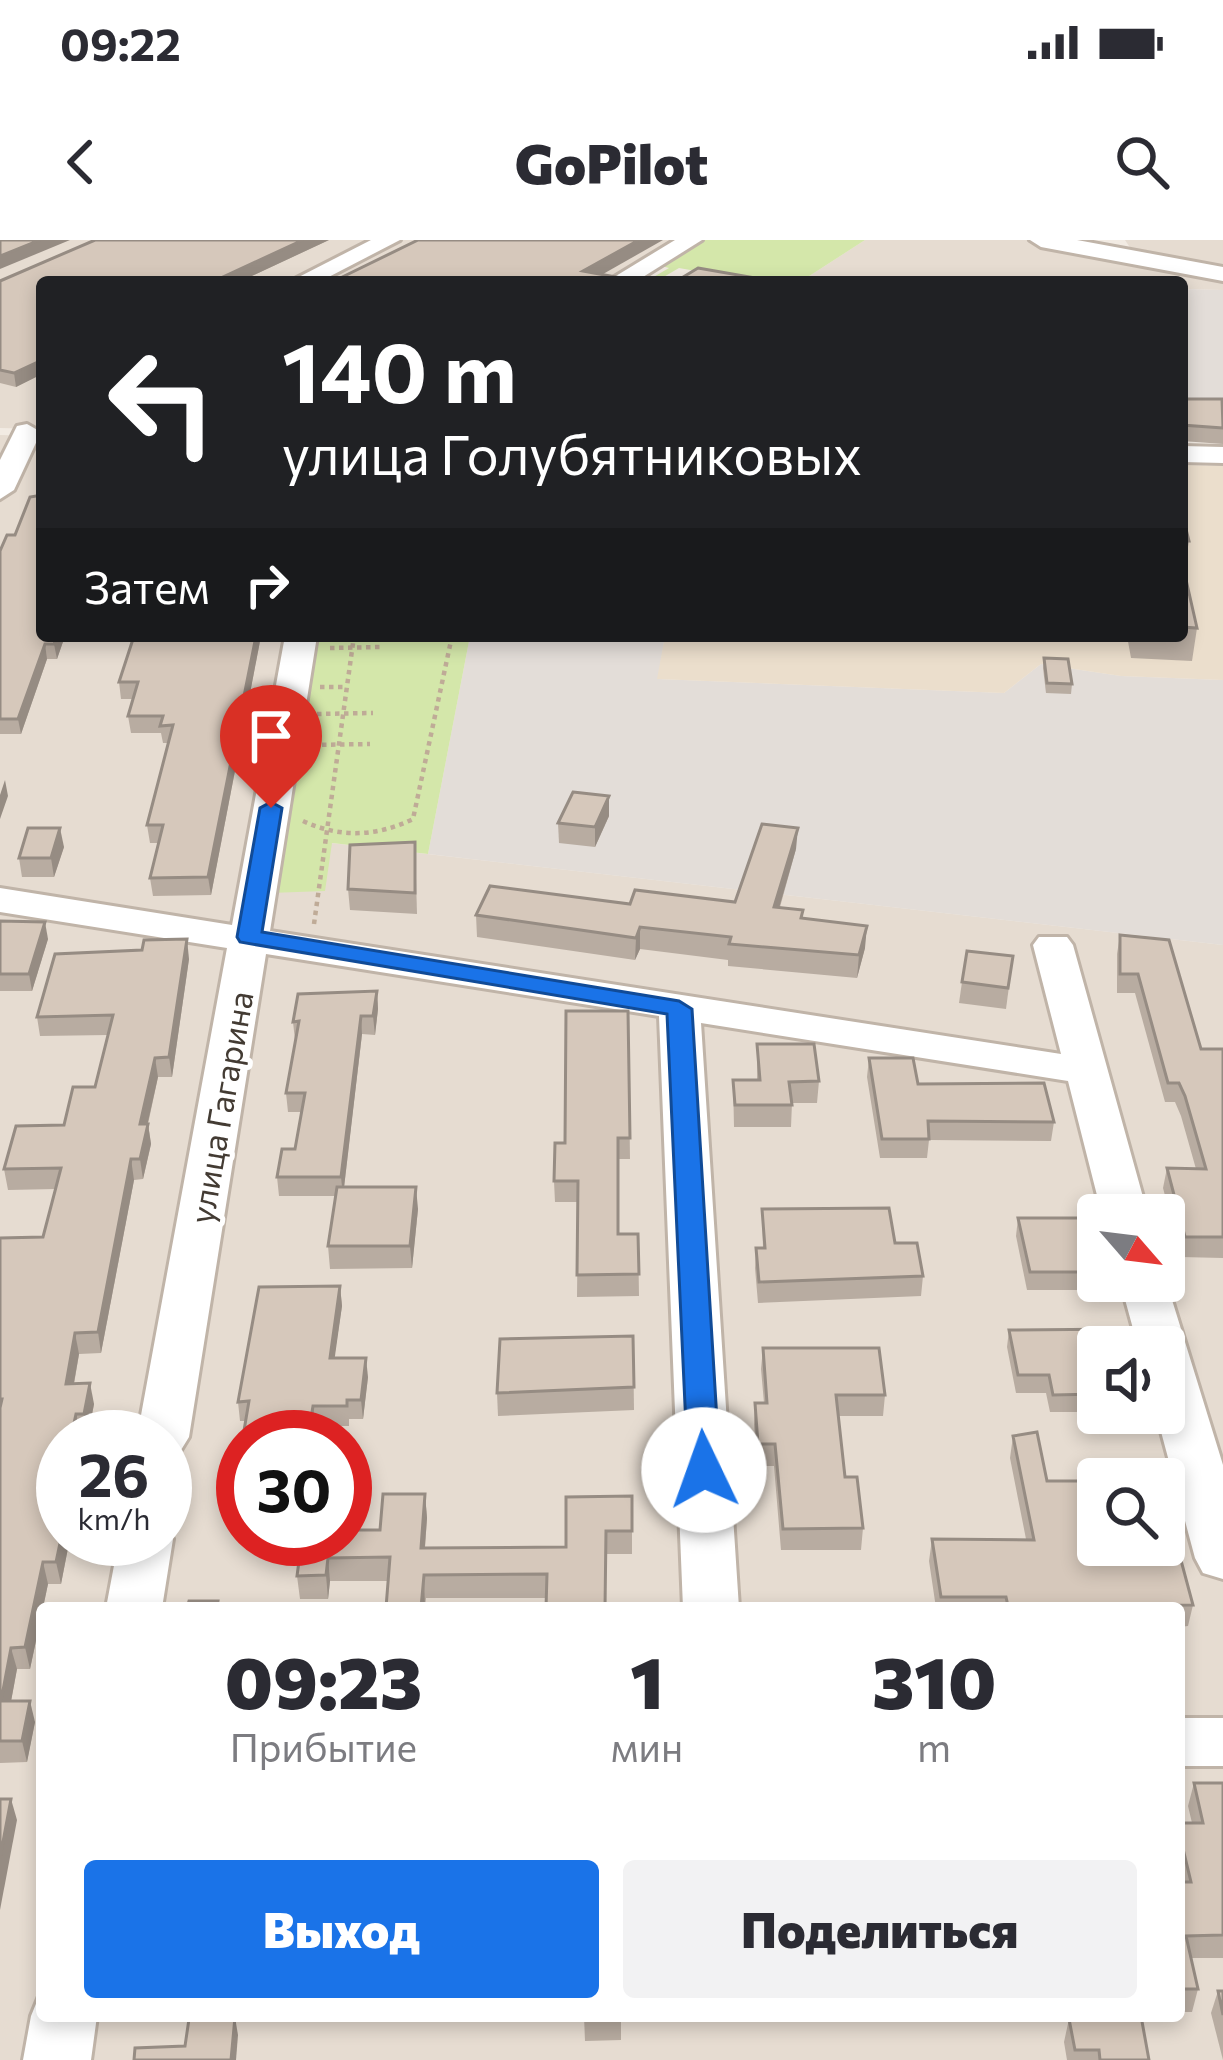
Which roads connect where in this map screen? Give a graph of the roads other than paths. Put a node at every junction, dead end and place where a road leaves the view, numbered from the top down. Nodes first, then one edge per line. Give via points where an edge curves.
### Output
1 (388, 240) edge
2 (691, 240) edge
3 (1041, 240) edge
4 (1223, 274) edge
5 (313, 276) edge
6 (628, 276) edge
7 (22, 425) edge
8 (1188, 454) edge
9 (1223, 455) edge
10 (0, 490) edge
11 (311, 652) edge
12 (0, 900) edge
13 (249, 937) junction
14 (1054, 945) dead end
15 (679, 1009) junction
16 (1084, 1071) junction
17 (1119, 1194) edge
18 (168, 1410) edge
19 (1185, 1426) edge
20 (1223, 1558) edge
21 (141, 1566) edge
22 (135, 1602) edge
23 (711, 1602) edge
24 (1185, 1742) edge
25 (1223, 1742) edge
26 (63, 2022) edge
27 (56, 2060) edge

1 - 5 street
2 - 6 street
3 - 4 street
7 - 10 street
8 - 9 street
11 - 13 street, улица Гагарина
12 - 13 street
13 - 15 street
13 - 18 street, улица Гагарина
14 - 16 street
15 - 16 street
15 - 23 street
16 - 17 street
19 - 20 street
21 - 22 street
24 - 25 street
26 - 27 street

